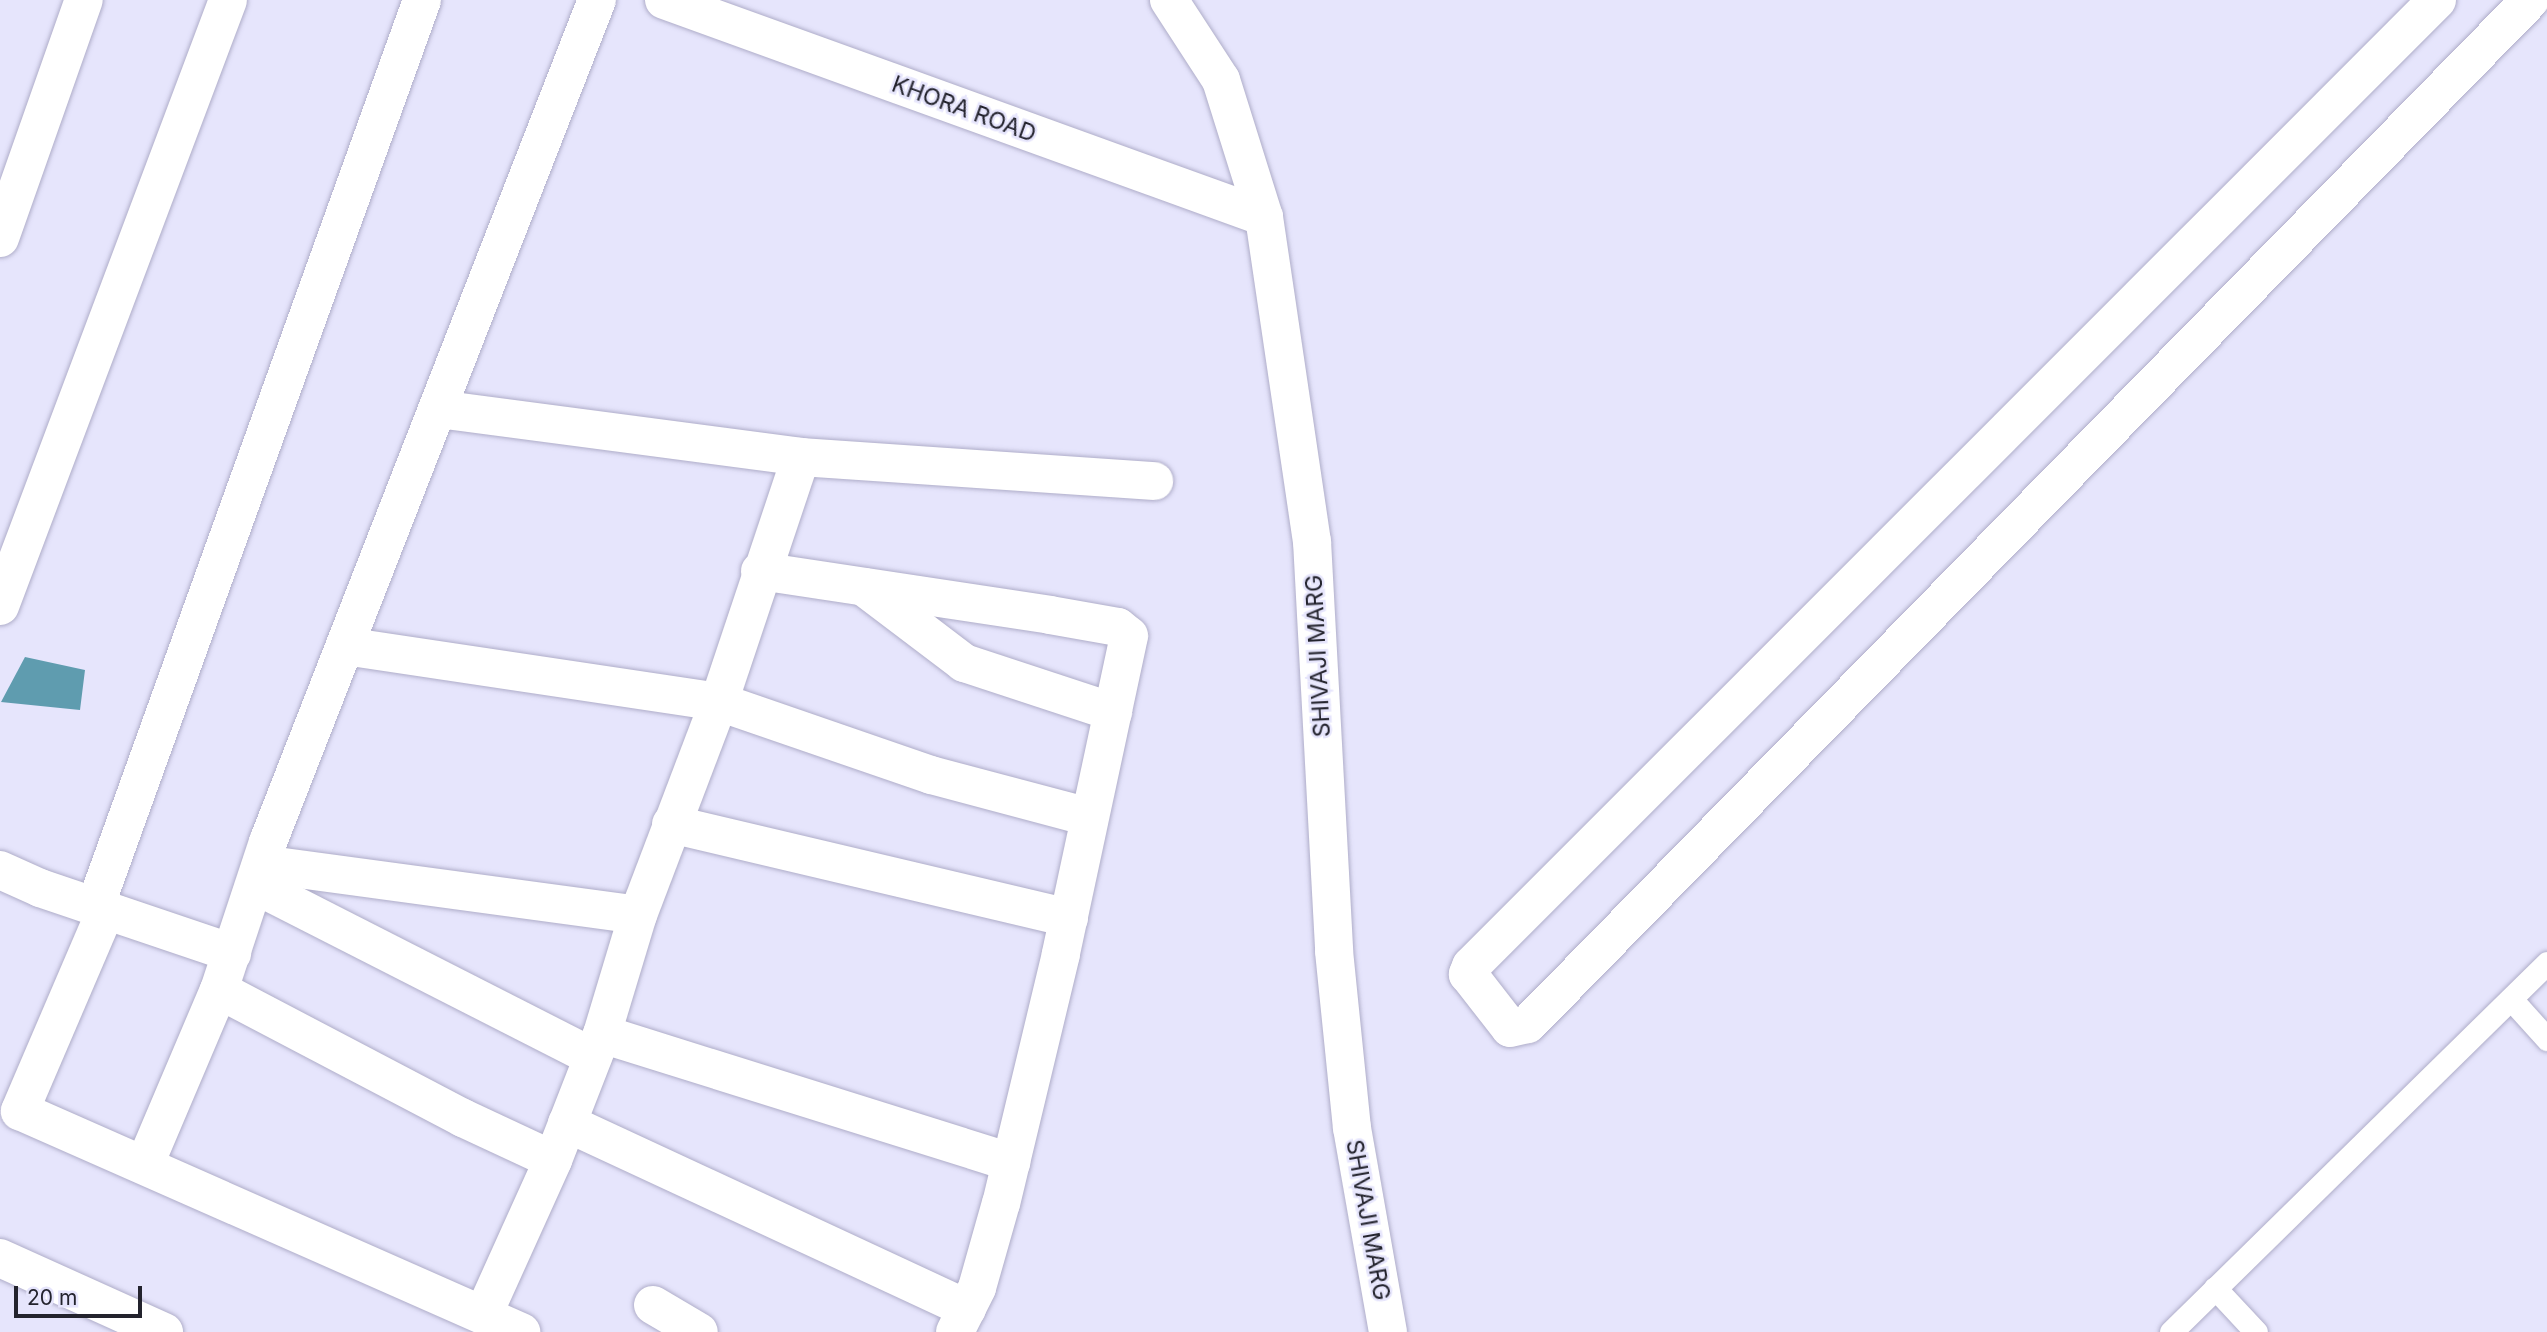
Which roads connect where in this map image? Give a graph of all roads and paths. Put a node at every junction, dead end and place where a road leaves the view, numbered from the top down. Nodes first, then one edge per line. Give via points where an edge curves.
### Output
1 (84, 0) edge
2 (228, 0) edge
3 (422, 0) edge
4 (597, 0) edge
5 (664, 0) edge
6 (1169, 0) edge
7 (2437, 0) edge
8 (2530, 0) edge
9 (1264, 217) junction
10 (0, 238) edge
11 (438, 409) junction
12 (801, 457) junction
13 (1154, 481) dead end
14 (761, 571) junction
15 (862, 586) junction
16 (0, 606) edge
17 (345, 646) junction
18 (719, 702) junction
19 (1114, 712) junction
20 (1089, 817) junction
21 (671, 824) junction
22 (0, 870) edge
23 (259, 874) junction
24 (100, 908) junction
25 (638, 915) junction
26 (1069, 918) junction
27 (232, 953) junction
28 (2547, 963) edge
29 (219, 990) junction
30 (2511, 999) junction
31 (2547, 1039) edge
32 (598, 1046) junction
33 (10, 1107) edge
34 (568, 1123) junction
35 (553, 1160) junction
36 (1011, 1162) junction
37 (145, 1164) junction
38 (0, 1258) edge
39 (2216, 1287) junction
40 (653, 1305) dead end
41 (484, 1313) junction
42 (961, 1320) edge
43 (164, 1332) edge
44 (521, 1332) edge
45 (699, 1332) edge
46 (1388, 1332) edge
47 (2171, 1332) edge
48 (2256, 1332) edge

1 - 10 street
2 - 16 street
3 - 24 street
4 - 11 street
5 - 9 street, KHORA ROAD
6 - 9 street, SHIVAJI MARG via 1221,80
7 - 8 street via 1472,966 1468,974 1510,1028 1519,1029 1538,1014
9 - 46 street, SHIVAJI MARG via 1312,541 1334,951 1352,1128
11 - 12 street
11 - 17 street
12 - 13 street
12 - 14 street
14 - 15 street
14 - 18 street
15 - 19 street via 964,663
15 - 19 street via 1118,627 1129,636 1130,647
17 - 18 street
17 - 23 street
18 - 20 street via 931,775
18 - 21 street
19 - 20 street
20 - 26 street
21 - 25 street
21 - 26 street
22 - 24 street
23 - 25 street
23 - 27 street
23 - 32 street
24 - 27 street
24 - 33 street
25 - 32 street
26 - 36 street
27 - 29 street
28 - 30 lane
29 - 35 street
29 - 37 street
30 - 31 lane
30 - 39 lane
32 - 34 street
32 - 36 street
33 - 37 street
34 - 35 street
34 - 42 street
35 - 41 street
36 - 42 street via 977,1288
37 - 41 street
38 - 43 street
39 - 47 lane
39 - 48 lane
40 - 45 street
41 - 44 street

